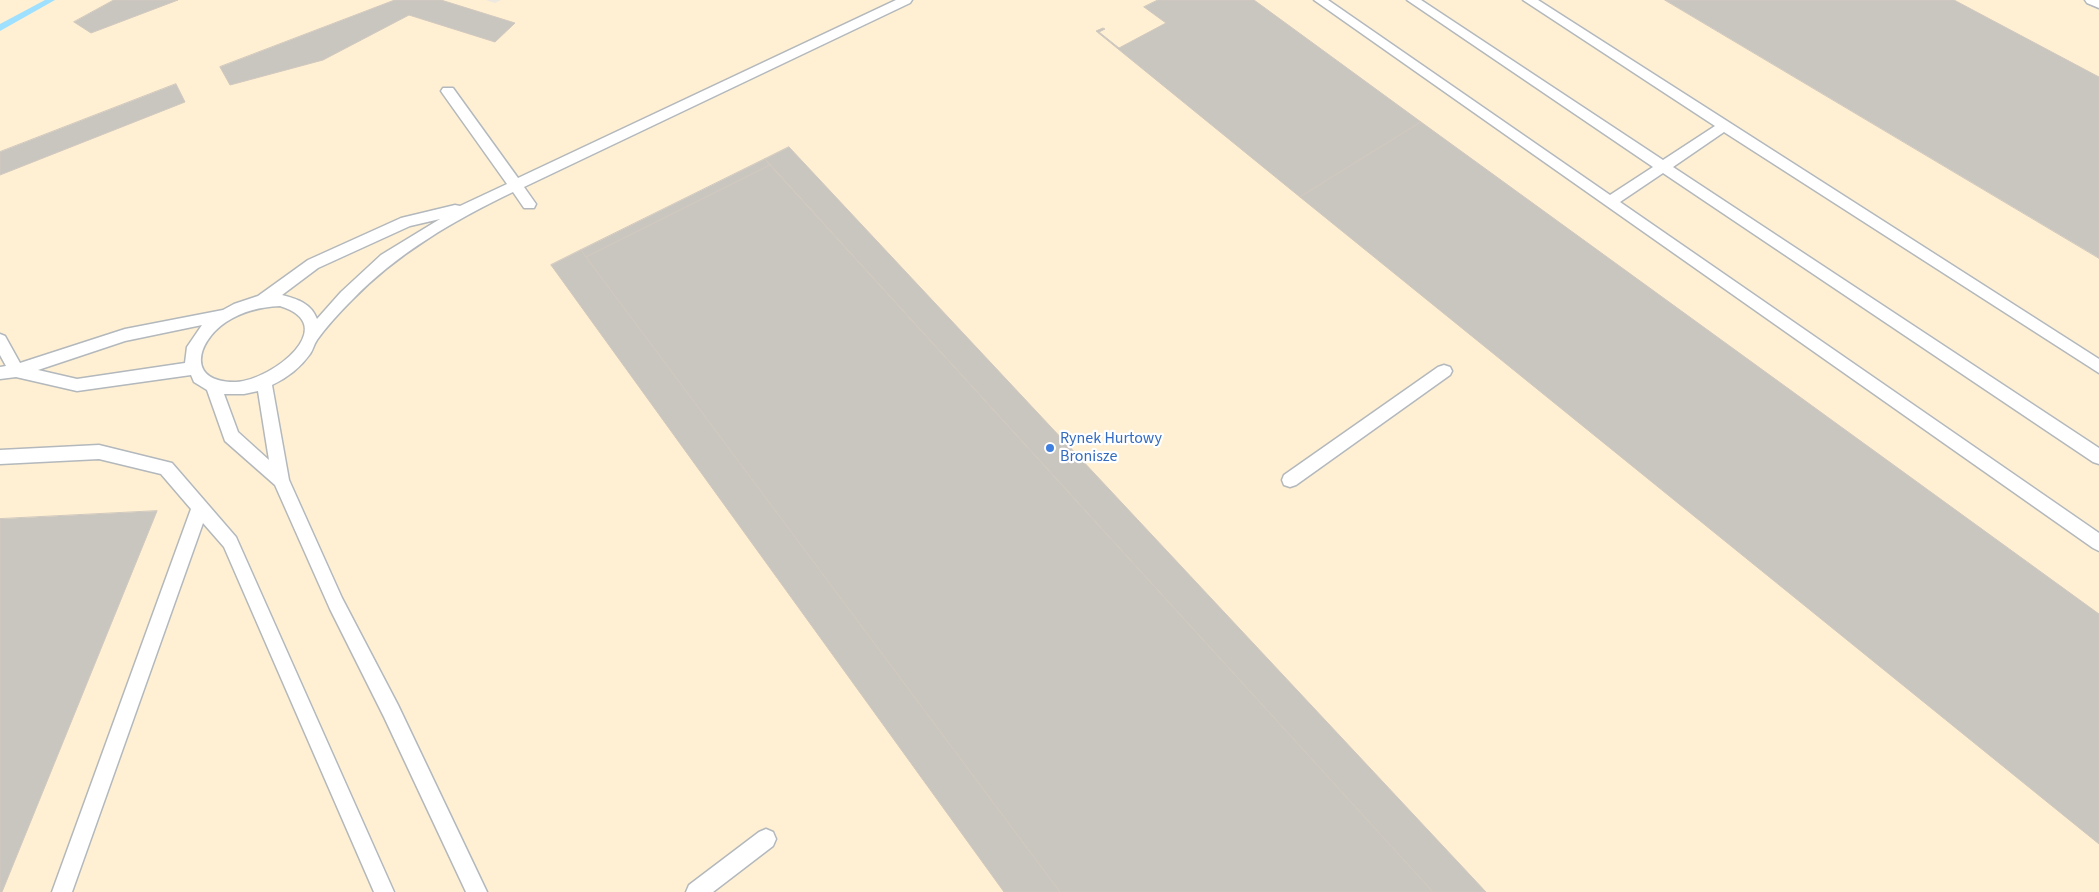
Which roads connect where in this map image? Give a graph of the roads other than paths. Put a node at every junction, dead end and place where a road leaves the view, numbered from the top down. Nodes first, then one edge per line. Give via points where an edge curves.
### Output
1 (906, 0) edge
2 (1320, 0) edge
3 (1413, 0) edge
4 (1530, 0) edge
5 (2091, 0) edge
6 (2099, 4) edge
7 (448, 91) dead end
8 (1724, 126) junction
9 (1663, 166) junction
10 (516, 185) junction
11 (1610, 202) junction
12 (529, 204) dead end
13 (470, 207) junction
14 (262, 301) junction
15 (225, 314) junction
16 (311, 337) junction
17 (0, 340) edge
18 (2099, 367) edge
19 (194, 368) junction
20 (16, 371) junction
21 (1444, 371) dead end
22 (0, 373) edge
23 (264, 382) junction
24 (213, 386) junction
25 (0, 457) edge
26 (2099, 457) edge
27 (281, 480) junction
28 (1290, 480) dead end
29 (200, 507) junction
30 (2099, 543) edge
31 (766, 840) dead end
32 (62, 892) edge
33 (384, 892) edge
34 (477, 892) edge
35 (696, 892) edge

1 - 10 lane
2 - 11 lane
3 - 9 lane
4 - 8 lane
5 - 6 lane
7 - 10 lane
8 - 9 lane
8 - 18 lane
9 - 11 lane
9 - 26 lane
10 - 12 lane
10 - 13 lane
11 - 30 lane
13 - 14 lane via 406,222 321,260
13 - 16 lane via 386,259 346,296
14 - 15 lane via 243,305
14 - 16 lane via 288,302 306,312 312,323
15 - 19 lane via 198,340 193,354
15 - 20 lane via 125,335
16 - 23 lane via 296,362
17 - 20 lane
19 - 20 lane via 77,385
19 - 24 lane via 200,379
20 - 22 lane
21 - 28 lane
23 - 24 lane via 246,388
23 - 27 lane
24 - 27 lane via 231,436
25 - 29 lane via 99,452 166,468
27 - 34 lane via 336,603
29 - 32 lane
29 - 33 lane via 230,542
31 - 35 lane

